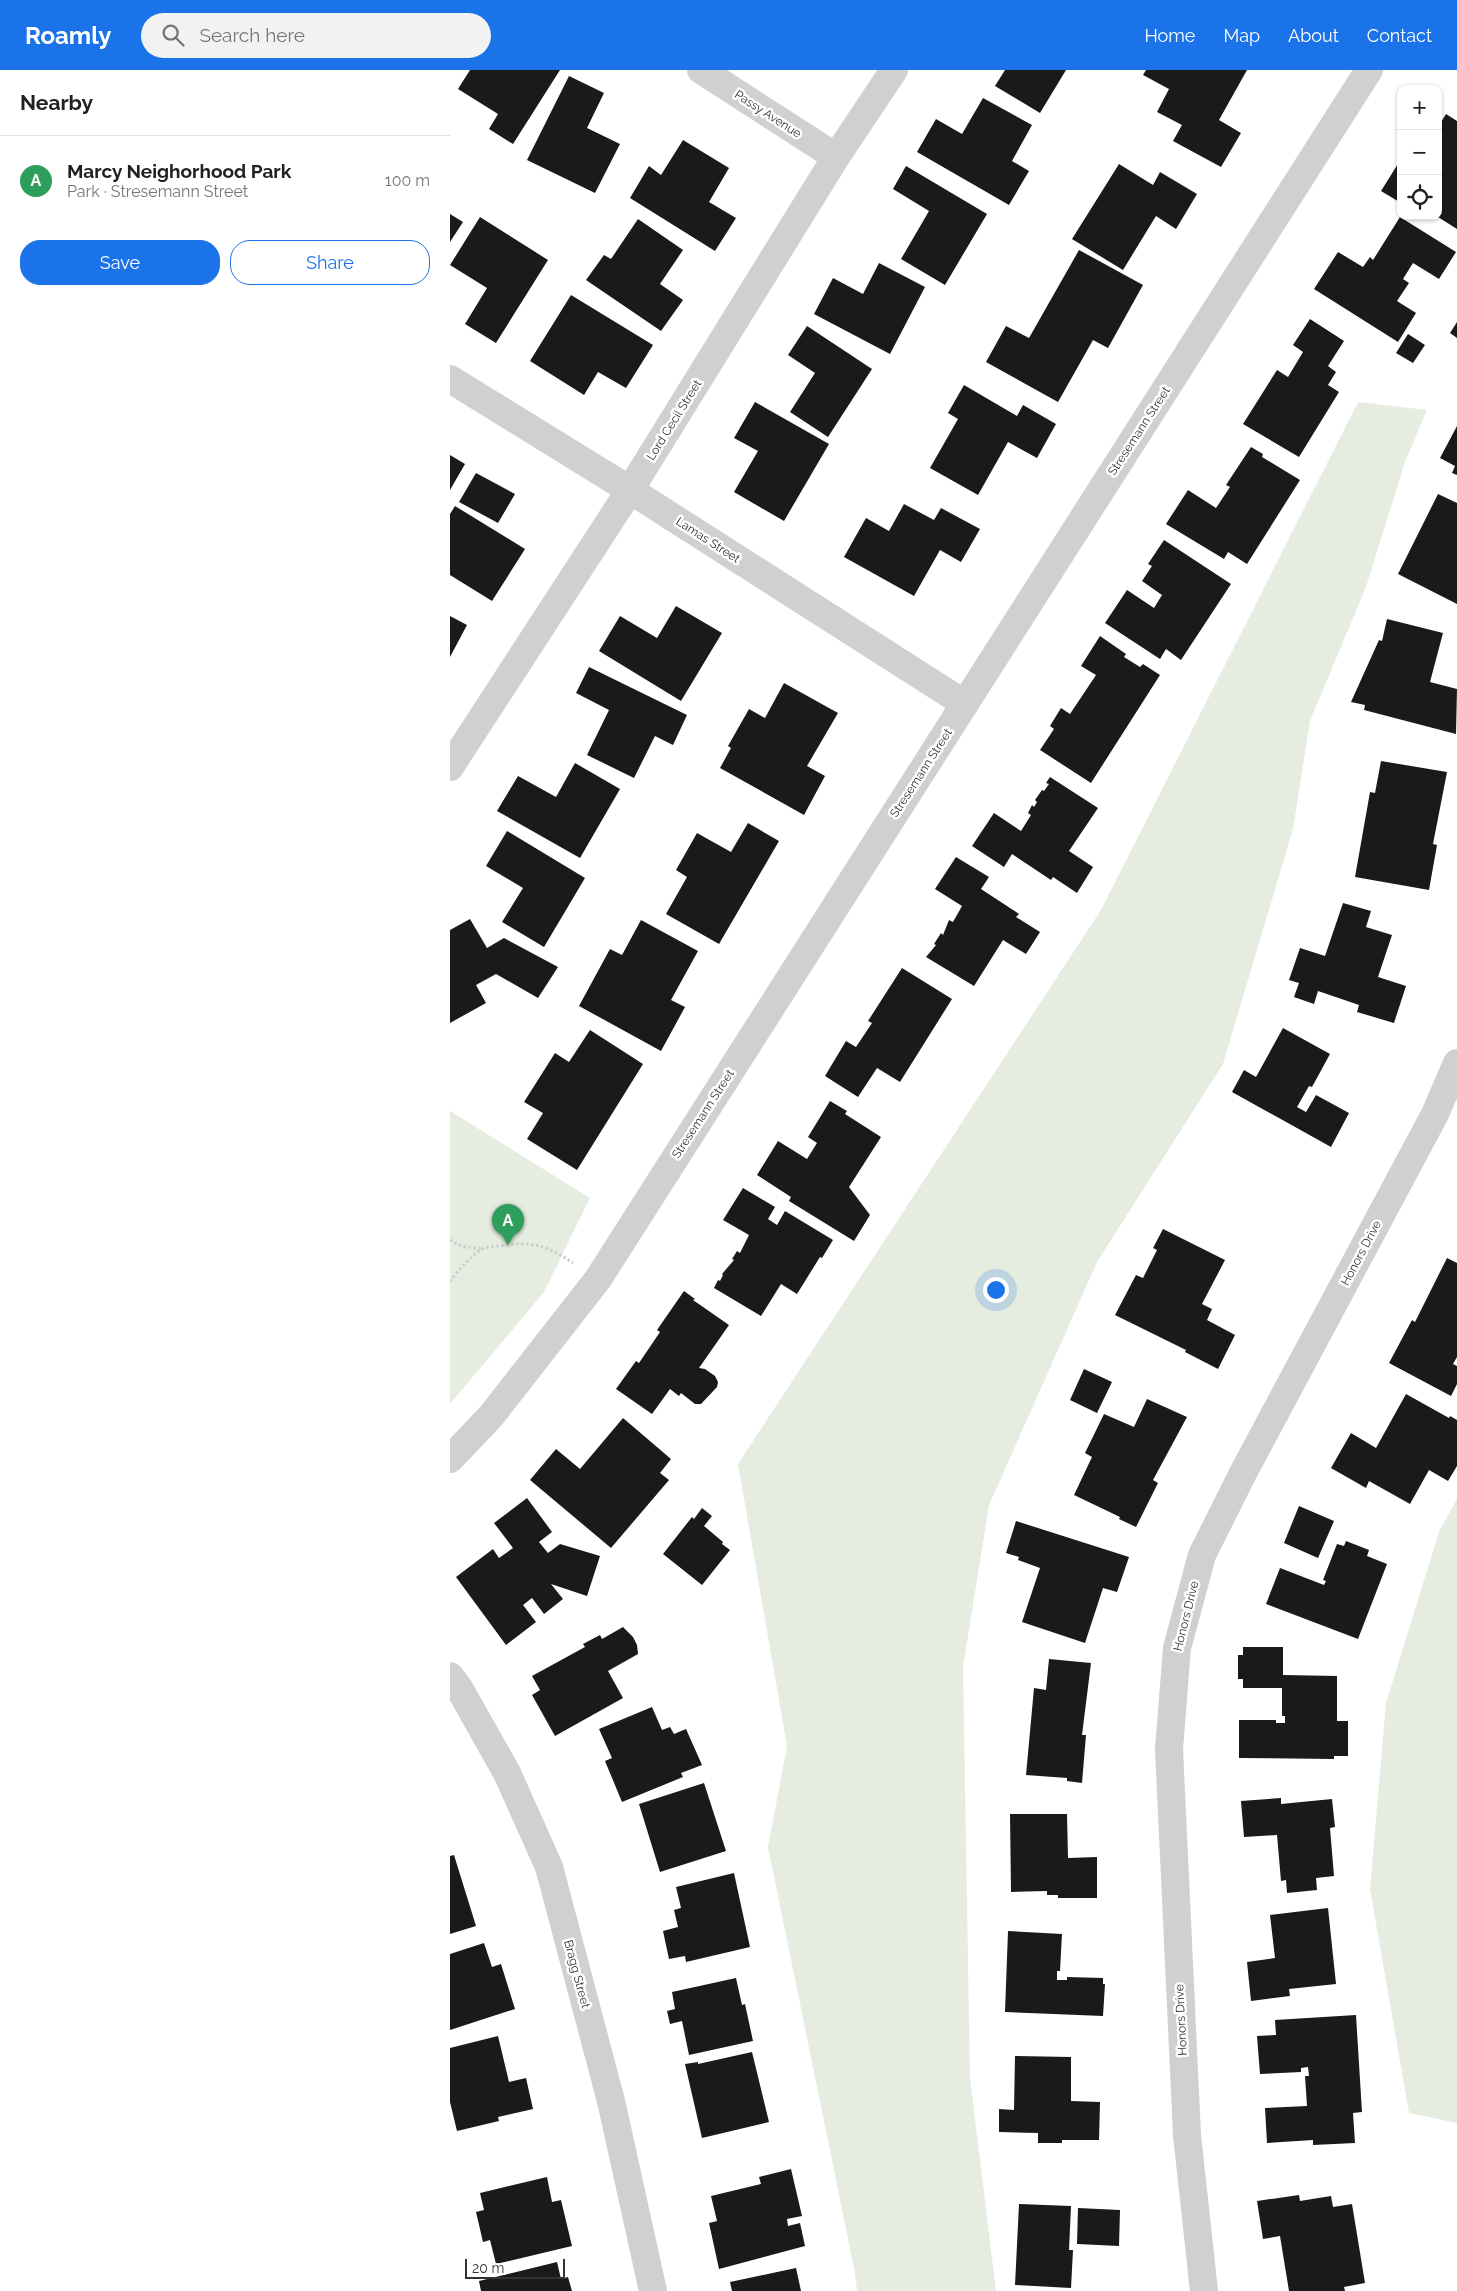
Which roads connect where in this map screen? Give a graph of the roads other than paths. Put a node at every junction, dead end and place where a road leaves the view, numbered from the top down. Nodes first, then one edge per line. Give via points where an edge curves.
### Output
1 (701, 70) edge
2 (894, 70) edge
3 (1369, 70) edge
4 (836, 157) junction
5 (450, 379) edge
6 (630, 490) junction
7 (965, 704) junction
8 (450, 767) edge
9 (1457, 1063) edge
10 (450, 1459) edge
11 (450, 1676) edge
12 (653, 2291) edge
13 (1204, 2291) edge

1 - 4 street, Passy Avenue
2 - 4 street, Lord Cecil Street
3 - 7 street, Stresemann Street
4 - 6 street, Lord Cecil Street
5 - 6 street, Lamas Street
6 - 7 street, Lamas Street
6 - 8 street, Lord Cecil Street
7 - 10 street, Stresemann Street via 598,1280 491,1416
9 - 13 street, Honors Drive via 1435,1114 1202,1556 1177,1648 1169,1749 1186,2135
11 - 12 street, Bragg Street via 507,1773 549,1867 611,2101

